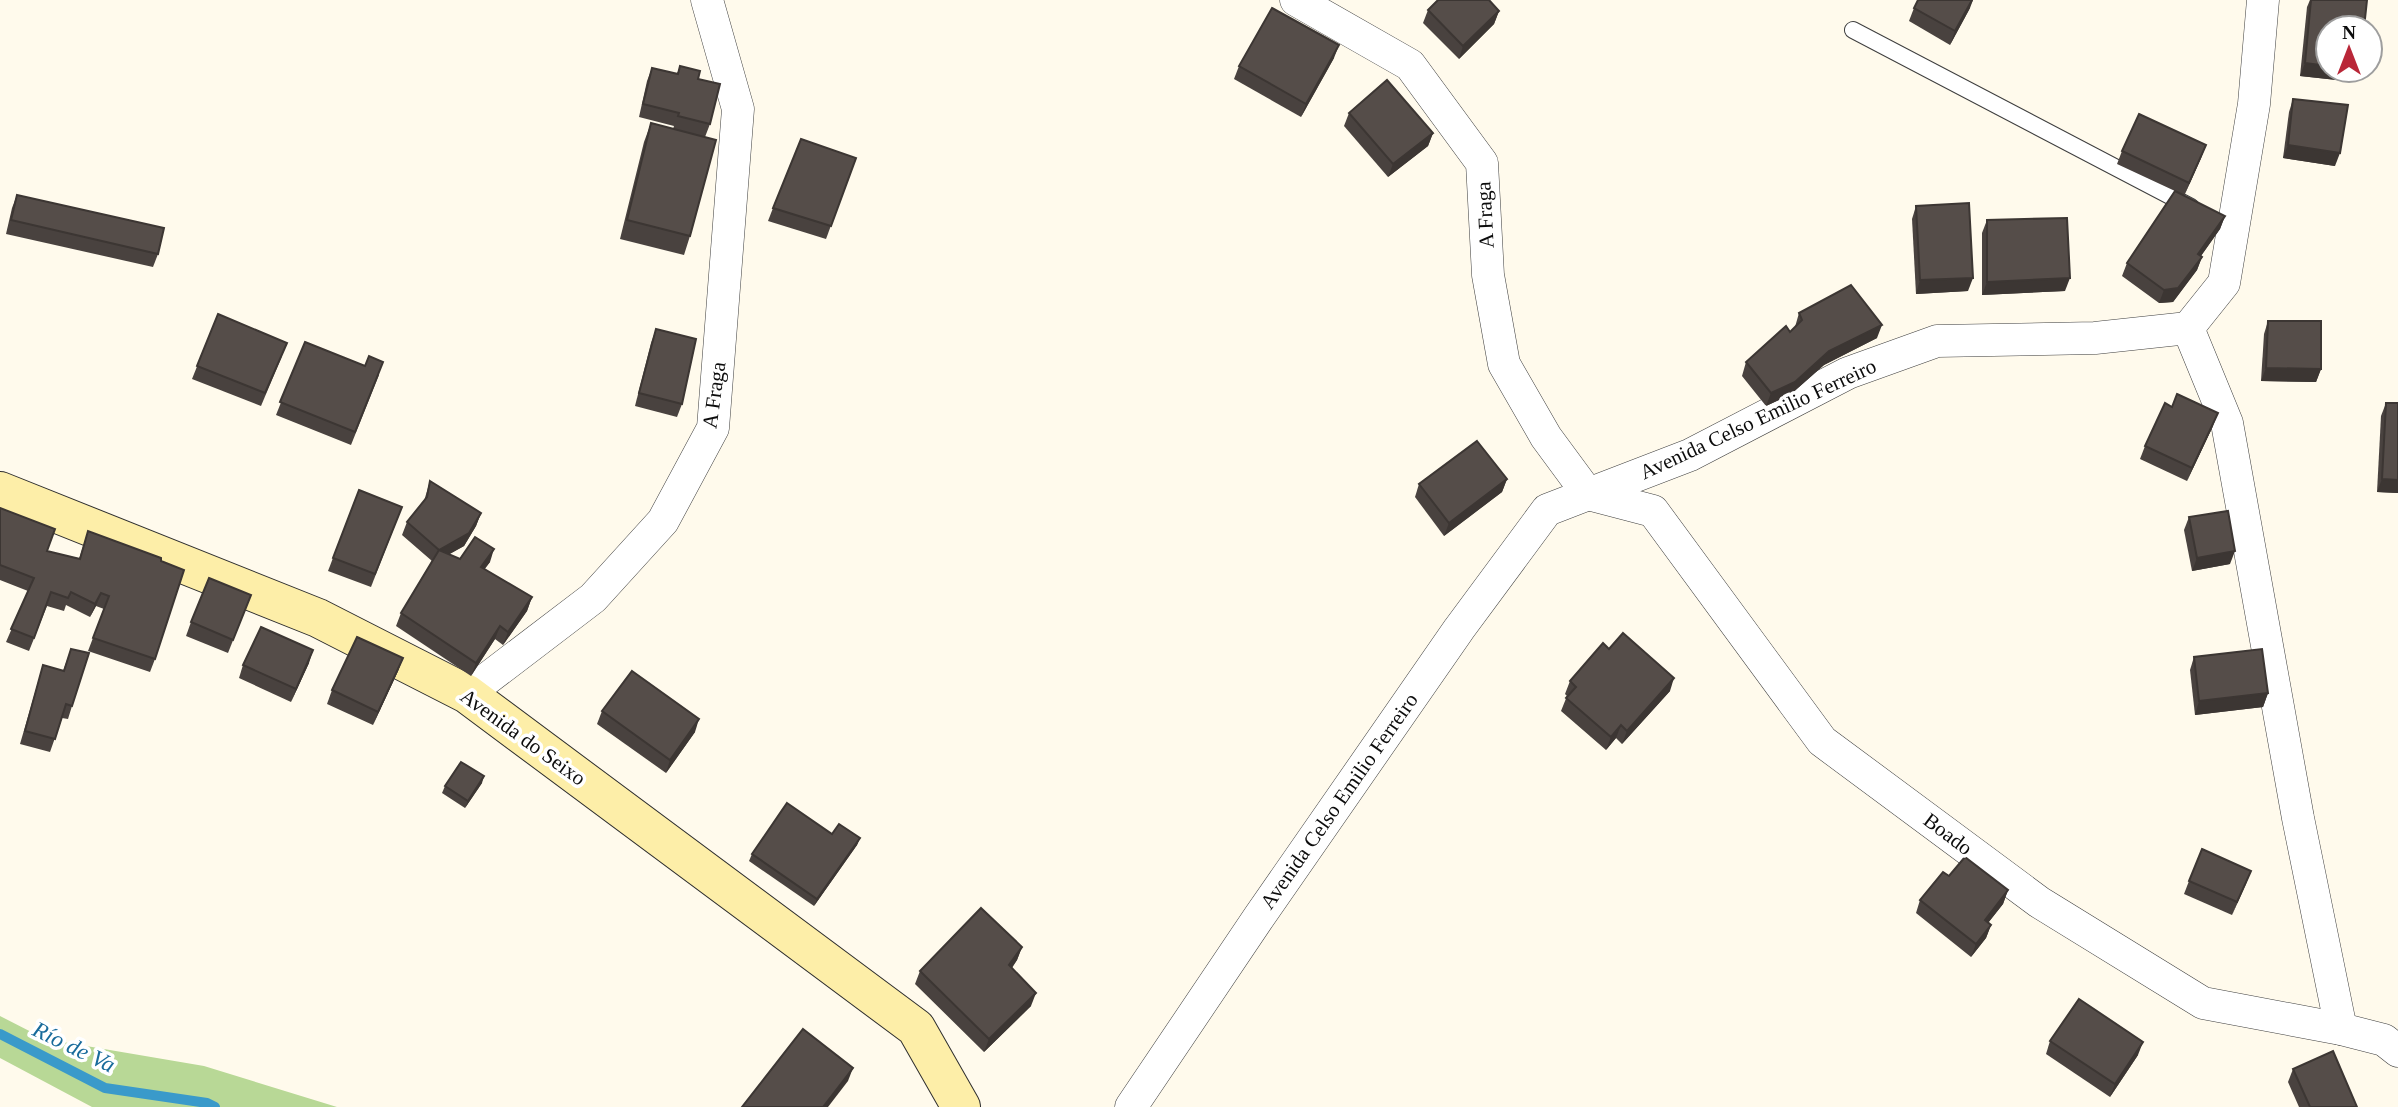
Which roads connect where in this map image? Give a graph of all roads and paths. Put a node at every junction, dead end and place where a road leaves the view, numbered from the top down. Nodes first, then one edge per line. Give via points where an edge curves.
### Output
1 (707, 0) edge
2 (1296, 0) edge
3 (2263, 0) edge
4 (1853, 30) dead end
5 (2221, 222) junction
6 (2188, 328) junction
7 (0, 491) edge
8 (1588, 494) junction
9 (467, 694) junction
10 (2341, 1029) junction
11 (2398, 1051) edge
12 (961, 1107) edge
13 (1131, 1107) edge

1 - 9 street, A Fraga via 738,109 713,428 663,521 593,598
2 - 8 street, A Fraga via 1410,65 1482,163 1488,275 1504,364 1546,437
3 - 5 street via 2254,104
4 - 5 lane
5 - 6 street via 2224,283
6 - 8 street, Avenida Celso Emilio Ferreiro via 2095,338 1937,341 1848,373 1690,455
6 - 10 street via 2227,423
7 - 9 street, Avenida do Seixo via 318,618
8 - 10 street, Boado via 1653,511 1822,741 2039,902 2203,1003
8 - 13 street, Avenida Celso Emilio Ferreiro via 1547,510 1443,652
9 - 12 street, Avenida do Seixo via 916,1028
10 - 11 street, Boado via 2384,1040

